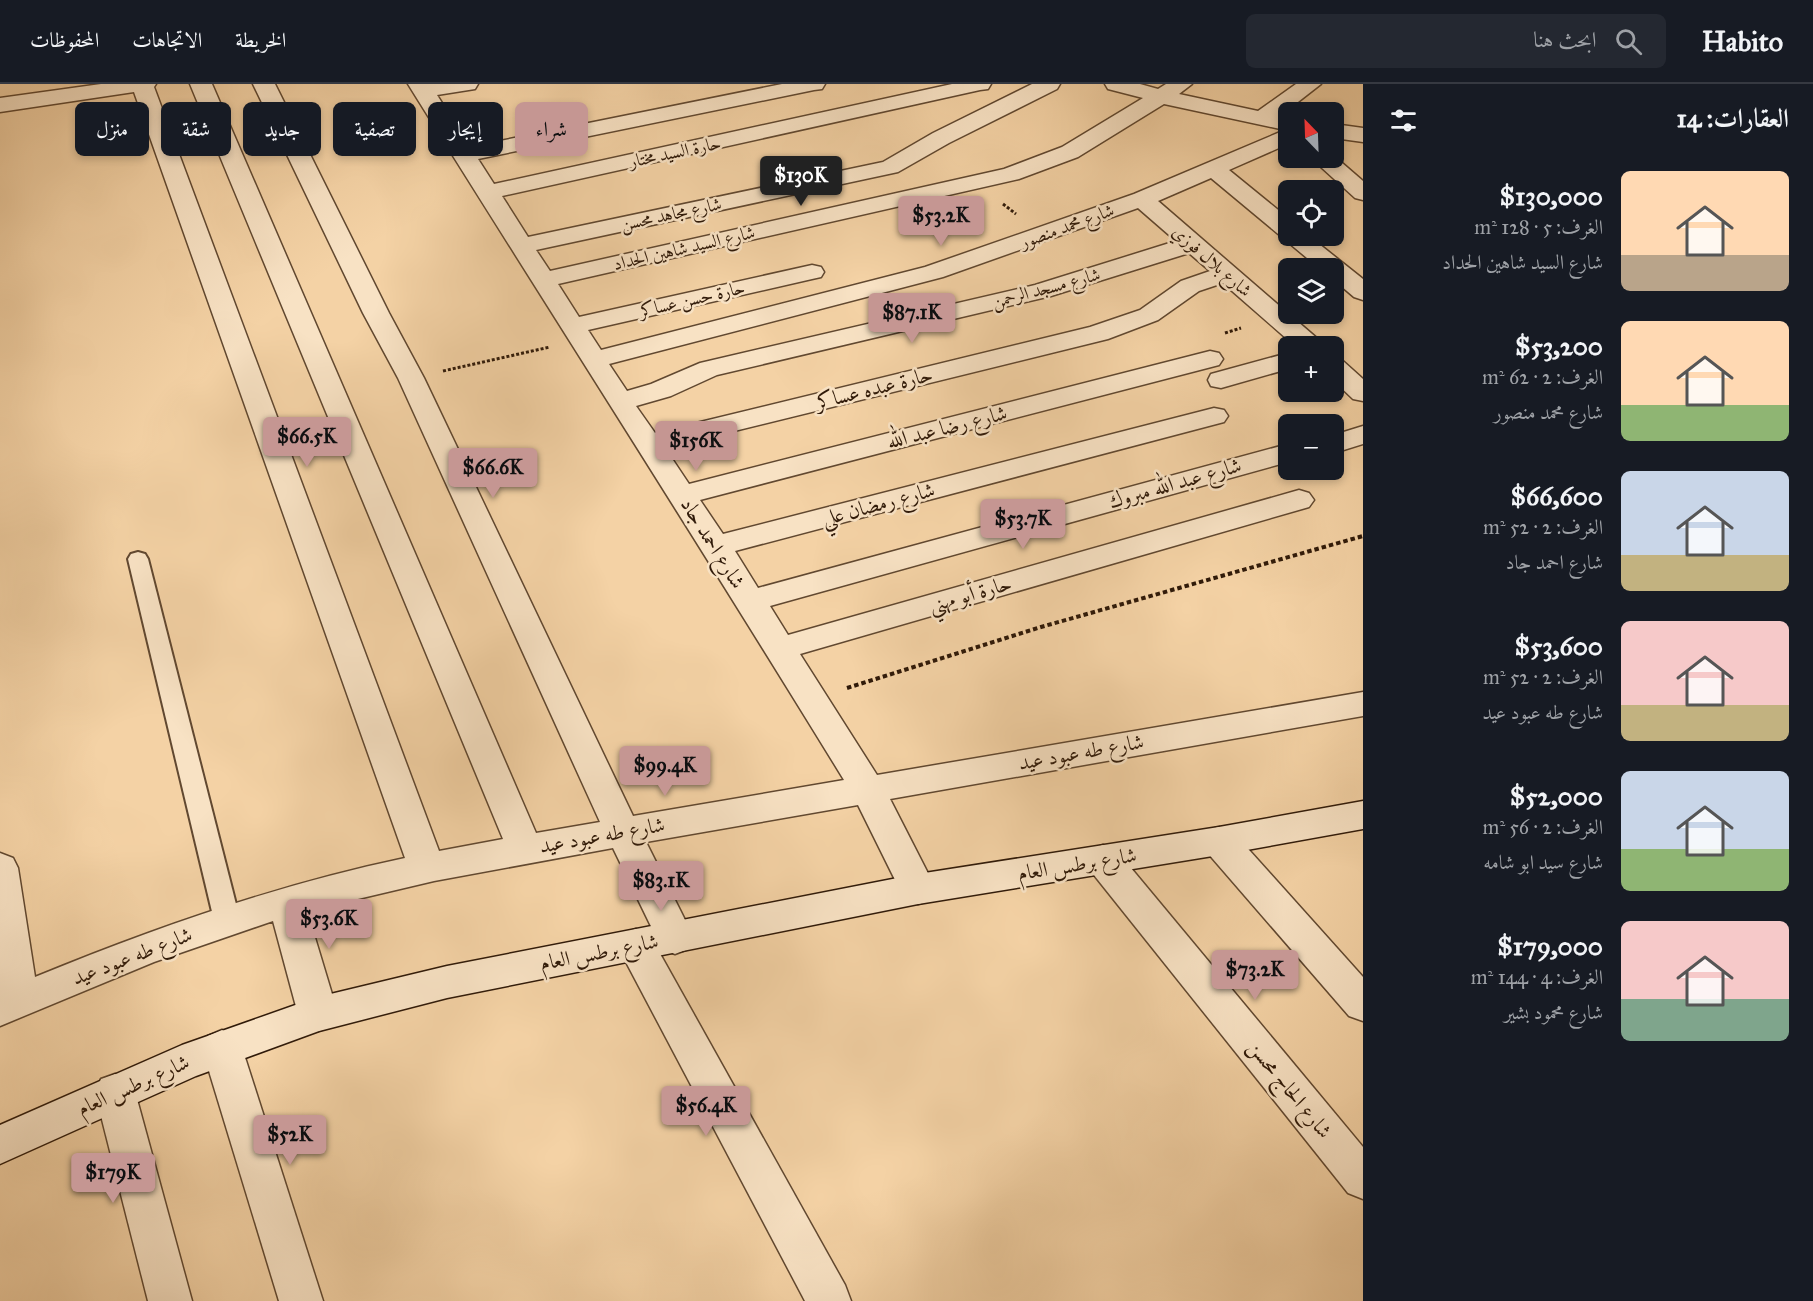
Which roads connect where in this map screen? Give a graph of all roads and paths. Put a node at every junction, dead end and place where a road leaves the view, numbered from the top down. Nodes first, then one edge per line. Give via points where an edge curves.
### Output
1 (143, 84) edge
2 (201, 84) edge
3 (264, 84) edge
4 (467, 84) edge
5 (814, 84) edge
6 (980, 84) edge
7 (1049, 84) edge
8 (1116, 84) edge
9 (1310, 84) edge
10 (420, 87) edge
11 (80, 89) edge
12 (1172, 91) edge
13 (744, 98) junction
14 (429, 102) edge
15 (0, 105) edge
16 (1261, 119) junction
17 (1278, 125) edge
18 (774, 131) junction
19 (1344, 132) edge
20 (1278, 134) edge
21 (1363, 135) edge
22 (503, 147) edge
23 (463, 156) edge
24 (1333, 168) edge
25 (1214, 169) junction
26 (488, 192) junction
27 (1363, 194) edge
28 (1142, 198) junction
29 (1278, 222) edge
30 (1193, 244) junction
31 (522, 246) junction
32 (1307, 246) edge
33 (812, 272) dead end
34 (1227, 274) junction
35 (543, 280) junction
36 (1363, 292) edge
37 (1276, 316) junction
38 (1299, 336) edge
39 (582, 342) junction
40 (1278, 363) edge
41 (1216, 369) junction
42 (1344, 376) edge
43 (411, 378) junction
44 (1363, 393) edge
45 (620, 402) junction
46 (1214, 416) dead end
47 (1363, 435) edge
48 (1344, 441) edge
49 (649, 442) junction
50 (1278, 456) edge
51 (683, 495) junction
52 (1299, 500) dead end
53 (1363, 536) edge
54 (716, 546) junction
55 (138, 559) dead end
56 (750, 601) junction
57 (779, 648) junction
58 (812, 699) junction
59 (1363, 704) edge
60 (867, 789) junction
61 (1363, 815) edge
62 (622, 832) junction
63 (1219, 841) junction
64 (525, 849) junction
65 (1103, 860) junction
66 (0, 868) edge
67 (428, 868) junction
68 (918, 889) junction
69 (286, 901) junction
70 (227, 920) junction
71 (675, 938) junction
72 (636, 945) junction
73 (1363, 1004) edge
74 (9, 1005) edge
75 (318, 1014) junction
76 (222, 1048) junction
77 (115, 1092) junction
78 (0, 1145) edge
79 (1363, 1179) edge
80 (170, 1301) edge
81 (301, 1301) edge
82 (829, 1301) edge

1 - 11 street
1 - 67 street
2 - 64 street
3 - 43 street
4 - 10 street
5 - 13 street
6 - 18 street, حارة السيد مختار
7 - 31 street, شارع مجاهد محسن via 890,167
8 - 12 street
9 - 16 street
10 - 14 street, شارع احمد جاد
11 - 15 street
12 - 16 street
12 - 35 street, شارع السيد شاهين الحداد via 1070,152 1011,174
13 - 18 street
13 - 22 street
16 - 17 street
18 - 26 street, حارة السيد مختار
19 - 21 street
20 - 25 street, شارع محمد منصور
23 - 26 street, شارع احمد جاد
24 - 27 street
25 - 28 street, شارع محمد منصور
25 - 29 street
26 - 31 street, شارع احمد جاد
28 - 30 street, شارع بلال فوزي
28 - 39 street, شارع محمد منصور via 934,272
30 - 34 street, شارع بلال فوزي
30 - 45 street, شارع مسجد الرحمن via 1042,291 709,369 661,390
31 - 35 street, شارع احمد جاد
32 - 36 street
33 - 39 street, حارة حسن عساكر
34 - 37 street, شارع بلال فوزي
34 - 49 street, حارة عبده عساكر via 1190,286 1149,315 1099,333
35 - 39 street, شارع احمد جاد
37 - 38 street, شارع بلال فوزي
37 - 41 path via 1203,340
39 - 43 path
39 - 45 street, شارع احمد جاد
40 - 41 street, شارع رضا عبد الله
41 - 51 street, شارع رضا عبد الله
42 - 44 street
43 - 62 street
45 - 49 street, شارع احمد جاد
46 - 54 street, شارع رمضان علي
47 - 48 street
49 - 51 street, شارع احمد جاد
50 - 56 street, شارع عبد الله مبروك
51 - 54 street, شارع احمد جاد
52 - 57 street, حارة أبو مهني
53 - 58 path via 1041,627
54 - 56 street, شارع احمد جاد
55 - 70 lane
56 - 57 street, شارع احمد جاد
57 - 58 street, شارع احمد جاد
58 - 60 street, شارع احمد جاد
59 - 60 street, شارع طه عبود عيد
60 - 62 street, شارع طه عبود عيد
60 - 68 street, شارع احمد جاد
61 - 63 street, شارع برطس العام
62 - 64 street, شارع طه عبود عيد
62 - 71 street
63 - 65 street, شارع برطس العام
63 - 73 street
64 - 67 street, شارع طه عبود عيد
65 - 68 street, شارع برطس العام
65 - 79 street, شارع الحاج محسن
66 - 74 street
67 - 69 street, شارع طه عبود عيد
68 - 71 street, شارع برطس العام
69 - 70 street, شارع طه عبود عيد
69 - 75 street
70 - 74 street, شارع طه عبود عيد via 143,949
71 - 72 street, شارع برطس العام
72 - 75 street, شارع برطس العام via 447,982
72 - 82 street
75 - 76 street, شارع برطس العام
76 - 77 street, شارع برطس العام
76 - 81 street
77 - 78 street, شارع برطس العام
77 - 80 street

